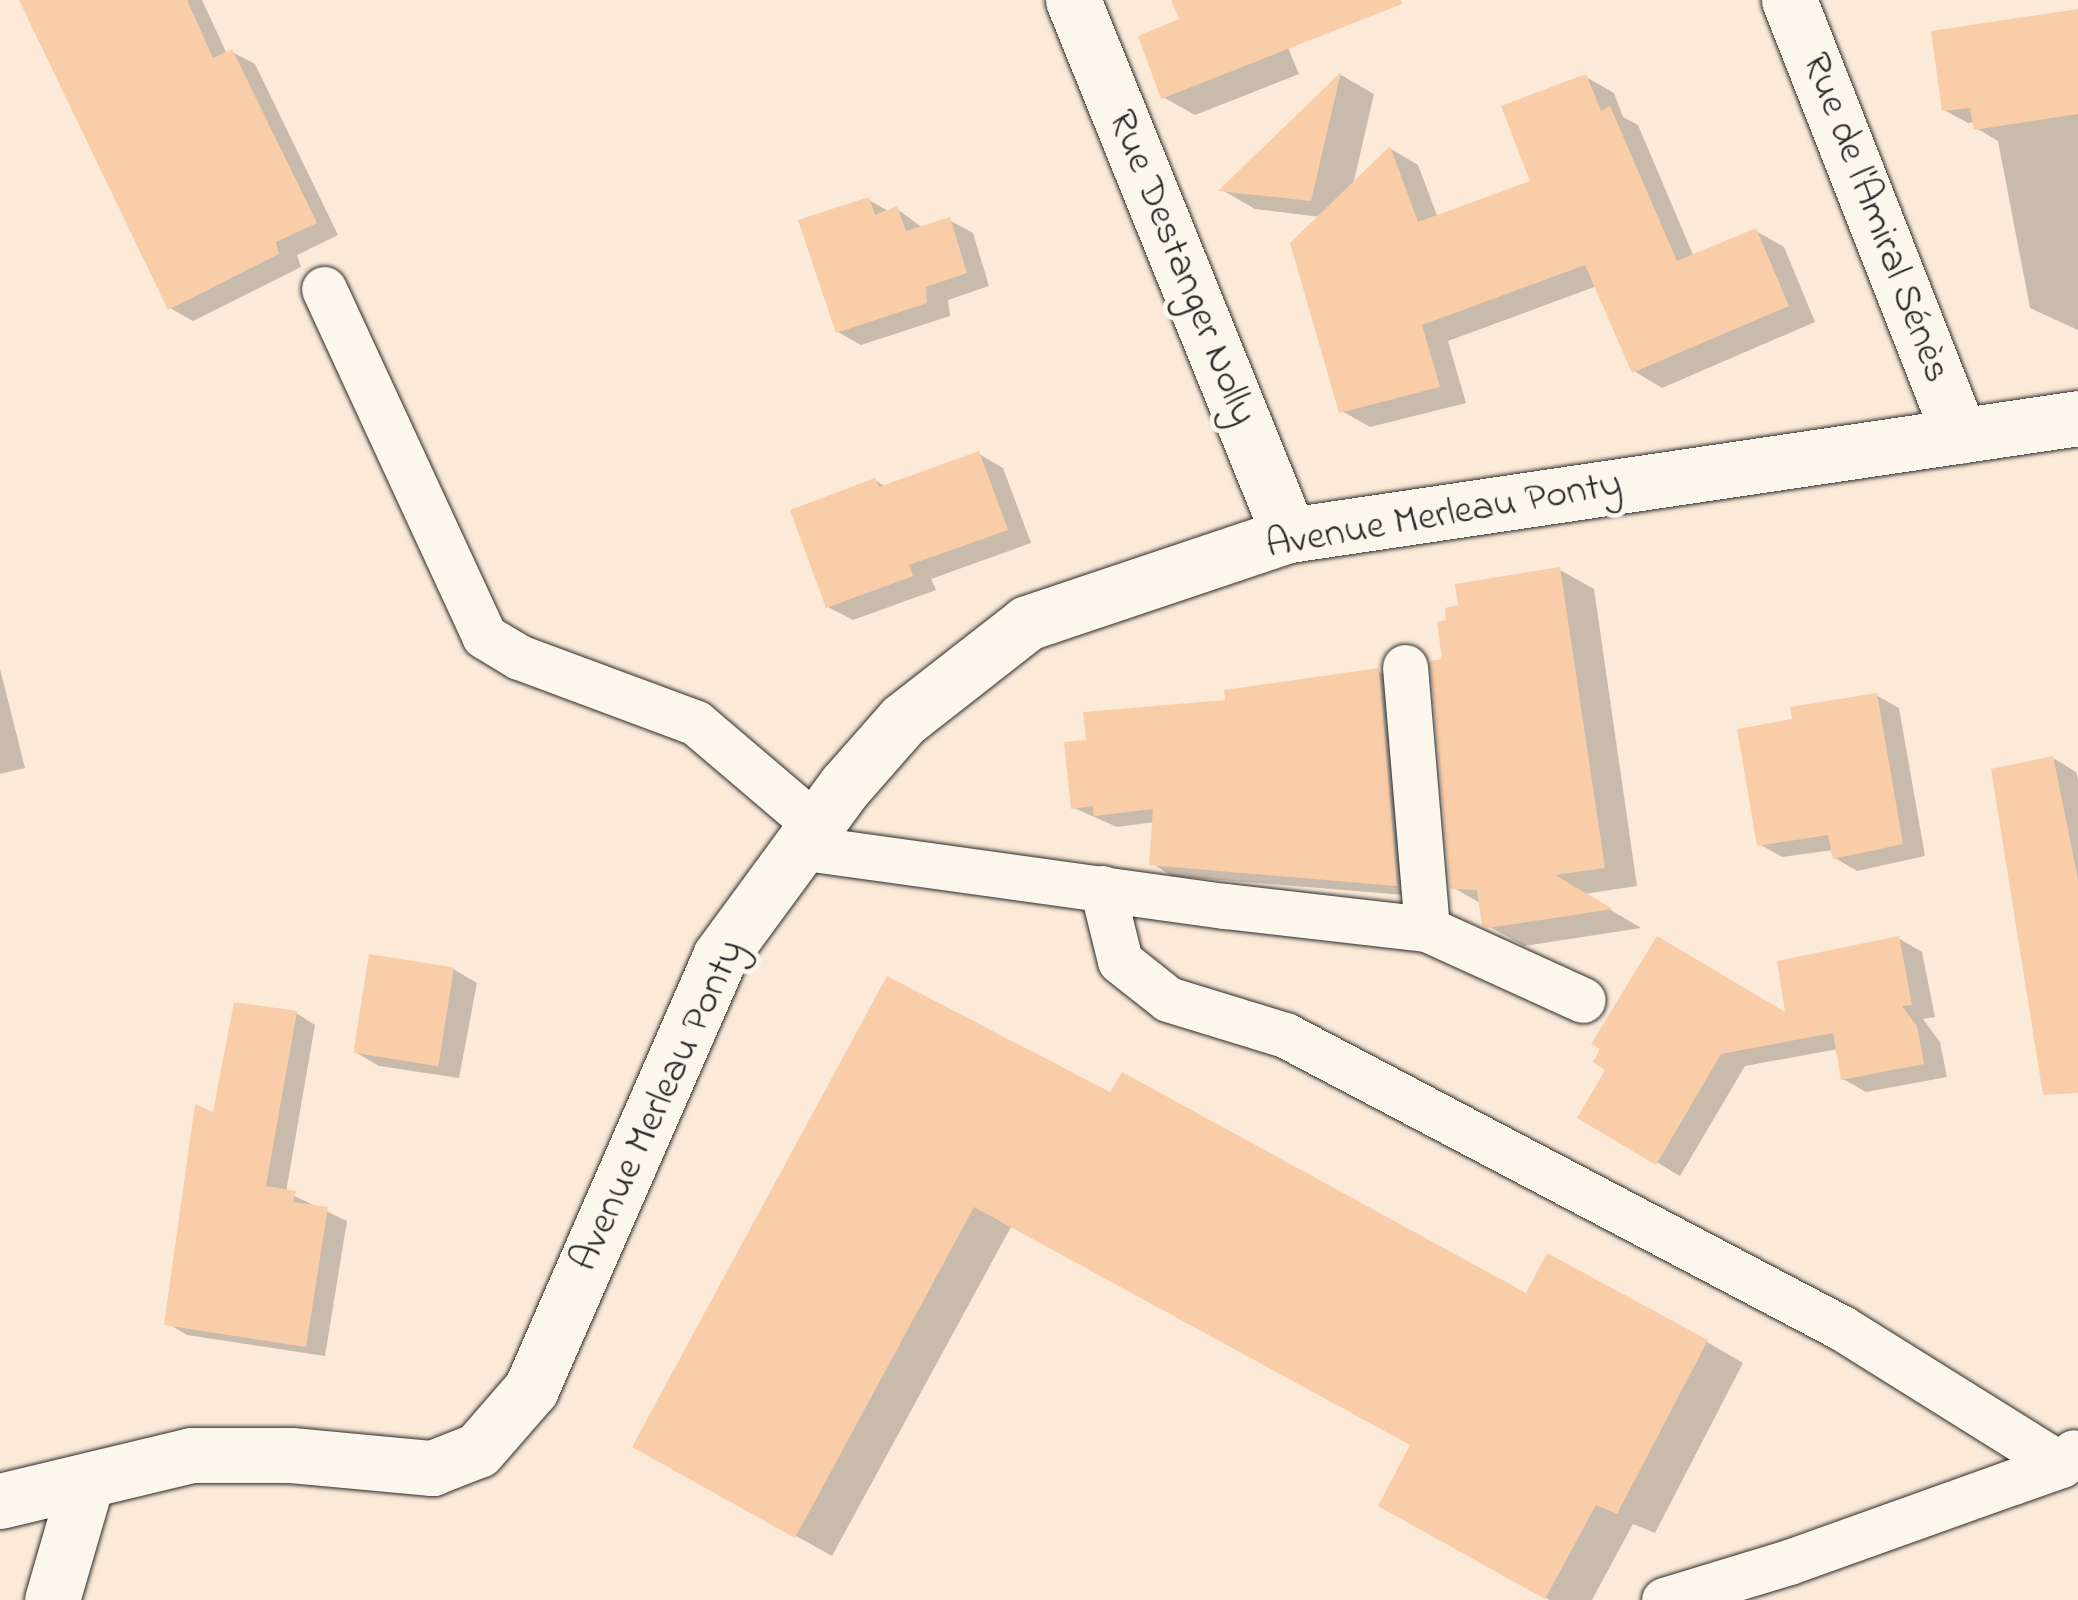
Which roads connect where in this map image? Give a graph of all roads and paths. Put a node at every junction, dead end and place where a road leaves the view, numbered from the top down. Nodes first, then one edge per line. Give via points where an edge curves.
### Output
1 (1073, 0) edge
2 (1789, 0) edge
3 (324, 289) dead end
4 (2078, 418) edge
5 (1960, 436) junction
6 (1289, 535) junction
7 (1405, 666) dead end
8 (808, 836) junction
9 (1102, 888) junction
10 (1428, 928) junction
11 (1584, 1000) dead end
12 (2069, 1457) edge
13 (86, 1483) junction
14 (0, 1501) edge
15 (52, 1600) edge
16 (1664, 1600) edge

1 - 6 street, Rue Destanger Nolly
2 - 5 street, Rue de l'Amiral Sénès
3 - 8 lane via 484,636 519,657 696,722
4 - 5 street, Avenue Merleau Ponty
5 - 6 street, Avenue Merleau Ponty
6 - 8 street, Avenue Merleau Ponty via 1027,622 903,720
7 - 10 lane
8 - 9 lane
8 - 13 street, Avenue Merleau Ponty via 720,956 531,1389 478,1450 432,1468 292,1455 192,1455
9 - 10 lane
9 - 12 lane via 1120,961 1168,999 1302,1044 1842,1328
10 - 11 lane
12 - 16 lane via 1789,1562
13 - 14 street, Avenue Merleau Ponty
13 - 15 street

